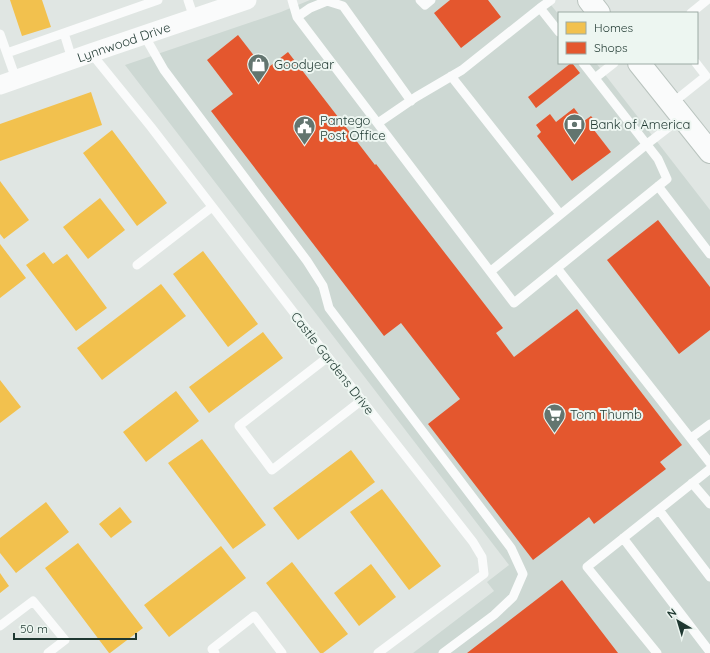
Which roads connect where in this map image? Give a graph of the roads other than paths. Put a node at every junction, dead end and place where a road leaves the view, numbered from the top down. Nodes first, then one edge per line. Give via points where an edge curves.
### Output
1 (158, 0) edge
2 (188, 0) edge
3 (247, 0) edge
4 (292, 0) edge
5 (420, 0) edge
6 (431, 0) edge
7 (551, 0) edge
8 (588, 0) edge
9 (708, 0) edge
10 (540, 8) junction
11 (598, 12) edge
12 (692, 12) edge
13 (297, 17) junction
14 (194, 18) junction
15 (558, 31) edge
16 (0, 34) edge
17 (64, 34) junction
18 (144, 35) junction
19 (7, 53) junction
20 (91, 53) junction
21 (72, 59) junction
22 (584, 64) edge
23 (613, 64) edge
24 (640, 64) edge
25 (697, 64) edge
26 (451, 76) junction
27 (595, 78) junction
28 (8, 82) edge
29 (411, 101) junction
30 (677, 110) junction
31 (378, 124) junction
32 (647, 144) junction
33 (710, 152) edge
34 (658, 186) junction
35 (212, 207) junction
36 (560, 214) junction
37 (710, 254) edge
38 (137, 265) dead end
39 (557, 268) junction
40 (490, 271) junction
41 (328, 357) junction
42 (362, 400) junction
43 (710, 424) edge
44 (691, 438) junction
45 (710, 463) edge
46 (710, 469) edge
47 (692, 483) junction
48 (710, 504) edge
49 (658, 510) junction
50 (623, 538) junction
51 (710, 577) edge
52 (0, 626) edge
53 (710, 652) edge
54 (48, 653) edge
55 (215, 653) edge
56 (282, 653) edge
57 (378, 653) edge
58 (443, 653) edge
59 (657, 653) edge

1 - 17 lane
2 - 14 lane
3 - 14 street, Lynnwood Drive
4 - 13 lane
5 - 6 lane via 425,5
7 - 10 lane
8 - 11 main road
9 - 12 lane
10 - 15 lane
10 - 26 lane
13 - 29 lane via 327,1 344,6
13 - 31 lane
14 - 18 street, Lynnwood Drive
16 - 19 lane
17 - 19 lane
17 - 21 lane
18 - 20 street, Lynnwood Drive
18 - 58 lane via 164,70 307,261 323,286 329,308 511,548 523,574 513,597 494,616
19 - 28 lane
20 - 21 street, Lynnwood Drive
20 - 35 lane, Castle Gardens Drive via 152,127
21 - 28 street, Lynnwood Drive
22 - 27 lane
23 - 27 lane
24 - 30 main road
25 - 30 lane via 706,76
26 - 29 lane
26 - 36 lane
27 - 32 lane
29 - 31 lane
30 - 32 lane
30 - 33 main road
31 - 40 lane
32 - 34 lane via 658,159 667,179
32 - 36 lane
34 - 37 lane
34 - 39 lane
35 - 38 lane
35 - 41 lane, Castle Gardens Drive
36 - 40 lane
39 - 40 lane via 514,303
39 - 44 lane
41 - 42 lane, Castle Gardens Drive
41 - 42 lane via 239,426 272,470
42 - 57 lane, Castle Gardens Drive via 474,542 482,557 484,574
43 - 44 lane
44 - 45 lane
46 - 47 lane
47 - 48 lane
47 - 49 lane
49 - 50 lane
49 - 51 lane
50 - 53 lane
50 - 59 lane via 587,567
52 - 54 lane via 33,600 65,640
55 - 56 lane via 212,649 254,616

